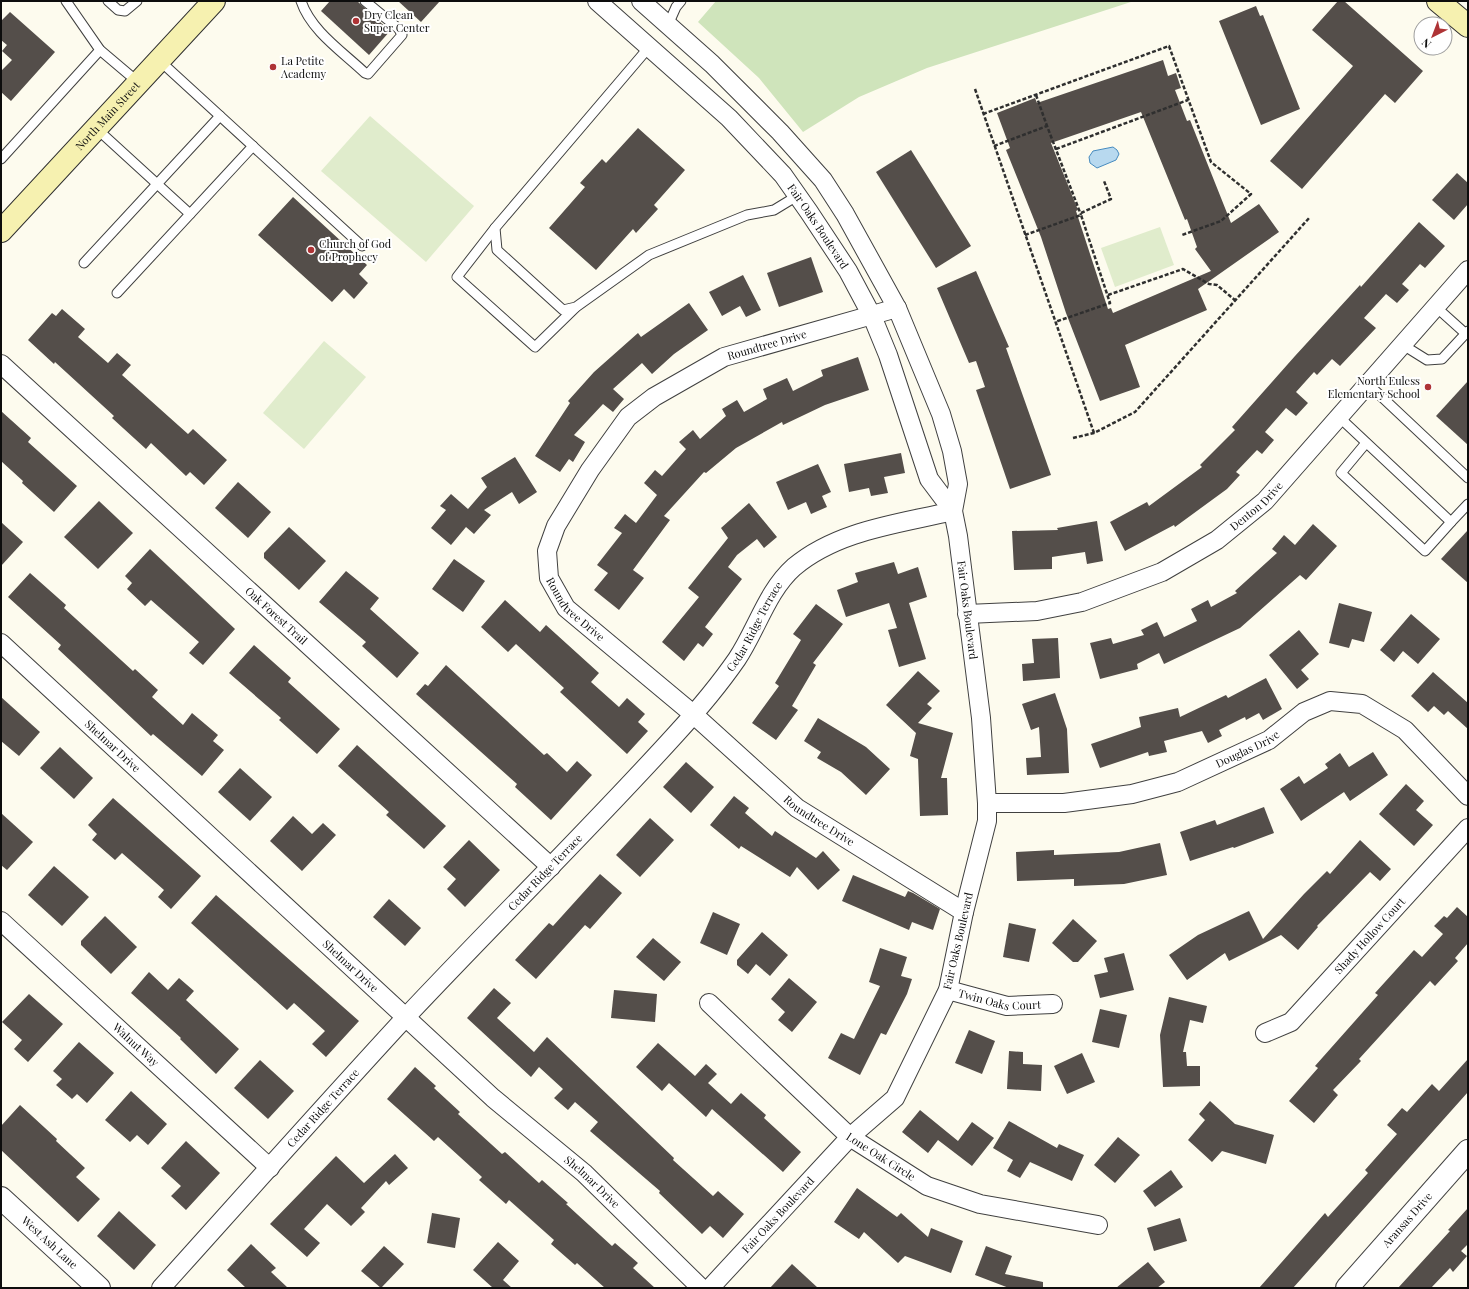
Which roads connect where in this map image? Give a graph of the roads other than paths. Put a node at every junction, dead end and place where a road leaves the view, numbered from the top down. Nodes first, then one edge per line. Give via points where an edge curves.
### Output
1 (66, 1) edge
2 (108, 1) edge
3 (137, 1) edge
4 (214, 1) edge
5 (302, 1) edge
6 (365, 1) edge
7 (597, 1) edge
8 (641, 1) edge
9 (681, 1) edge
10 (1438, 1) edge
11 (668, 25) junction
12 (1468, 26) edge
13 (650, 46) junction
14 (100, 50) junction
15 (160, 61) junction
16 (139, 84) junction
17 (220, 116) junction
18 (97, 129) junction
19 (253, 146) junction
20 (805, 158) junction
21 (1, 159) edge
22 (783, 175) junction
23 (158, 183) junction
24 (797, 196) junction
25 (190, 214) junction
26 (495, 228) junction
27 (1, 231) edge
28 (362, 246) dead end
29 (84, 263) dead end
30 (1468, 270) edge
31 (117, 293) dead end
32 (576, 307) junction
33 (1436, 307) junction
34 (897, 308) junction
35 (872, 316) junction
36 (1467, 333) edge
37 (1403, 345) junction
38 (1, 364) edge
39 (1368, 384) junction
40 (1339, 417) junction
41 (1366, 443) junction
42 (1468, 478) edge
43 (1468, 504) edge
44 (953, 511) junction
45 (1451, 522) junction
46 (967, 614) junction
47 (1, 643) edge
48 (693, 714) junction
49 (1468, 796) edge
50 (987, 803) junction
51 (1468, 828) edge
52 (551, 867) junction
53 (964, 912) junction
54 (1, 921) edge
55 (948, 990) junction
56 (708, 1003) dead end
57 (1052, 1004) dead end
58 (406, 1017) junction
59 (1265, 1034) dead end
60 (850, 1137) junction
61 (1468, 1151) edge
62 (270, 1168) junction
63 (1, 1198) edge
64 (1098, 1226) dead end
65 (99, 1288) edge
66 (160, 1288) edge
67 (701, 1288) edge
68 (710, 1288) edge
69 (1347, 1288) edge

1 - 14 lane
2 - 3 lane via 118,10 125,11
4 - 15 main road, North Main Street
5 - 6 lane via 313,24 368,74 402,35 399,29
7 - 13 street, Fair Oaks Boulevard
8 - 11 street, Fair Oaks Boulevard
9 - 11 lane
10 - 12 main road
11 - 13 street
11 - 20 street, Fair Oaks Boulevard via 712,64
13 - 22 street, Fair Oaks Boulevard via 729,118
13 - 26 lane
14 - 16 lane
14 - 21 lane
15 - 16 main road, North Main Street
15 - 17 lane
16 - 18 main road, North Main Street
17 - 19 lane
17 - 23 lane
18 - 23 lane
18 - 27 main road, North Main Street
19 - 25 lane
19 - 28 lane
20 - 22 street
20 - 34 street, Fair Oaks Boulevard via 845,214
22 - 24 street, Fair Oaks Boulevard
23 - 25 lane
23 - 29 lane
24 - 32 lane via 774,210 747,215 649,255
24 - 35 street, Fair Oaks Boulevard via 848,271
25 - 31 lane
26 - 32 lane via 497,250 563,310
26 - 32 lane via 457,277 535,347
30 - 33 street, Denton Drive
33 - 36 lane
33 - 37 street, Denton Drive
34 - 35 street, Roundtree Drive
34 - 44 street, Fair Oaks Boulevard via 941,414 952,450 958,484
35 - 44 street, Fair Oaks Boulevard via 888,355 929,479
35 - 48 street, Roundtree Drive via 724,357 654,397 628,417 590,470 556,526 547,551 548,565 550,578 566,608
36 - 37 lane via 1442,359 1427,360
37 - 39 street, Denton Drive
38 - 52 street, Oak Forest Trail
39 - 40 street, Denton Drive
39 - 42 lane
40 - 41 lane
40 - 46 street, Denton Drive via 1265,500 1217,540 1162,572 1082,602 1037,611
41 - 45 lane
41 - 45 lane via 1341,472 1346,478 1425,551
43 - 45 lane
44 - 46 street, Fair Oaks Boulevard
44 - 48 street, Cedar Ridge Terrace via 853,534 828,545 795,567 780,582 738,657
46 - 50 street, Fair Oaks Boulevard via 981,718
47 - 58 street, Shelmar Drive
48 - 52 street, Cedar Ridge Terrace
48 - 53 street, Roundtree Drive via 797,808
49 - 50 street, Douglas Drive via 1405,730 1362,704 1330,701 1304,712 1269,740 1178,782 1132,794 1064,803
50 - 53 street, Fair Oaks Boulevard via 987,822
51 - 59 street, Shady Hollow Court via 1291,1022
52 - 58 street, Cedar Ridge Terrace
53 - 55 street, Fair Oaks Boulevard
54 - 62 street, Walnut Way
55 - 57 street, Twin Oaks Court via 1008,1006
55 - 60 street, Fair Oaks Boulevard via 895,1098
56 - 60 street, Lone Oak Circle
58 - 62 street, Cedar Ridge Terrace
58 - 67 street, Shelmar Drive via 493,1098 584,1173
60 - 64 street, Lone Oak Circle via 927,1186 980,1204
60 - 68 street, Fair Oaks Boulevard
61 - 69 street, Aransas Drive
62 - 66 street, Cedar Ridge Terrace
63 - 65 street, West Ash Lane

